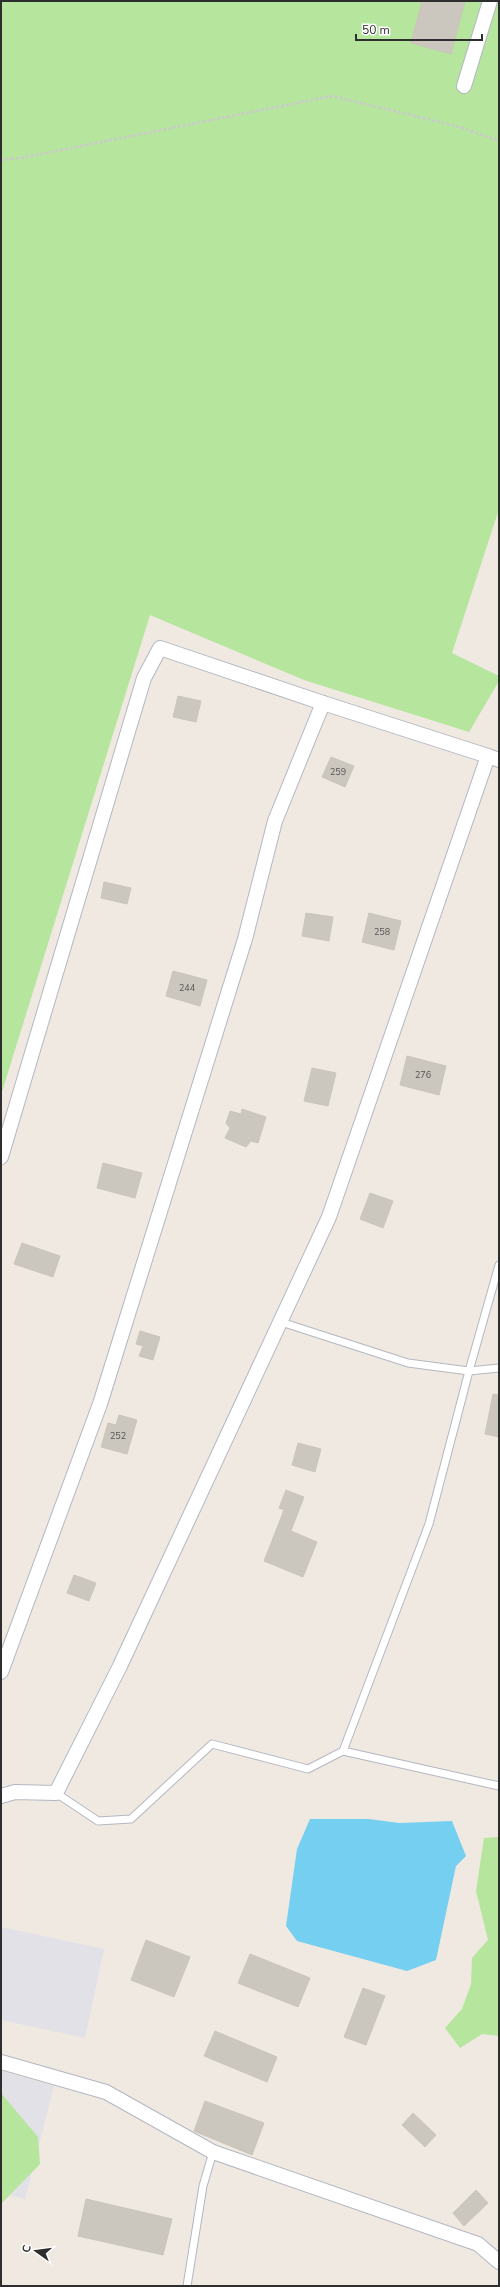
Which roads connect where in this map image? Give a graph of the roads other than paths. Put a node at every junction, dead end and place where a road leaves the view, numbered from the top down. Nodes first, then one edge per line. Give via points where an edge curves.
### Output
1 (490, 1) edge
2 (464, 86) dead end
3 (323, 703) junction
4 (493, 758) edge
5 (1, 1157) edge
6 (499, 1265) edge
7 (281, 1322) junction
8 (499, 1368) edge
9 (469, 1371) junction
10 (1, 1672) edge
11 (343, 1751) junction
12 (499, 1786) edge
13 (56, 1793) junction
14 (1, 1796) edge
15 (1, 2062) edge
16 (214, 2152) junction
17 (499, 2262) edge
18 (187, 2286) edge

1 - 2 street
3 - 4 street
3 - 5 street via 160,648 144,678
3 - 10 street via 275,821 245,939 100,1404
4 - 7 street via 329,1217
6 - 9 lane
7 - 9 lane via 408,1363
7 - 13 street via 120,1666
8 - 9 lane
9 - 11 lane via 428,1524
11 - 12 lane
11 - 13 lane via 308,1769 212,1744 131,1819 98,1821
13 - 14 street via 15,1792
15 - 16 street via 106,2092
16 - 17 street via 478,2244
16 - 18 lane via 203,2186

